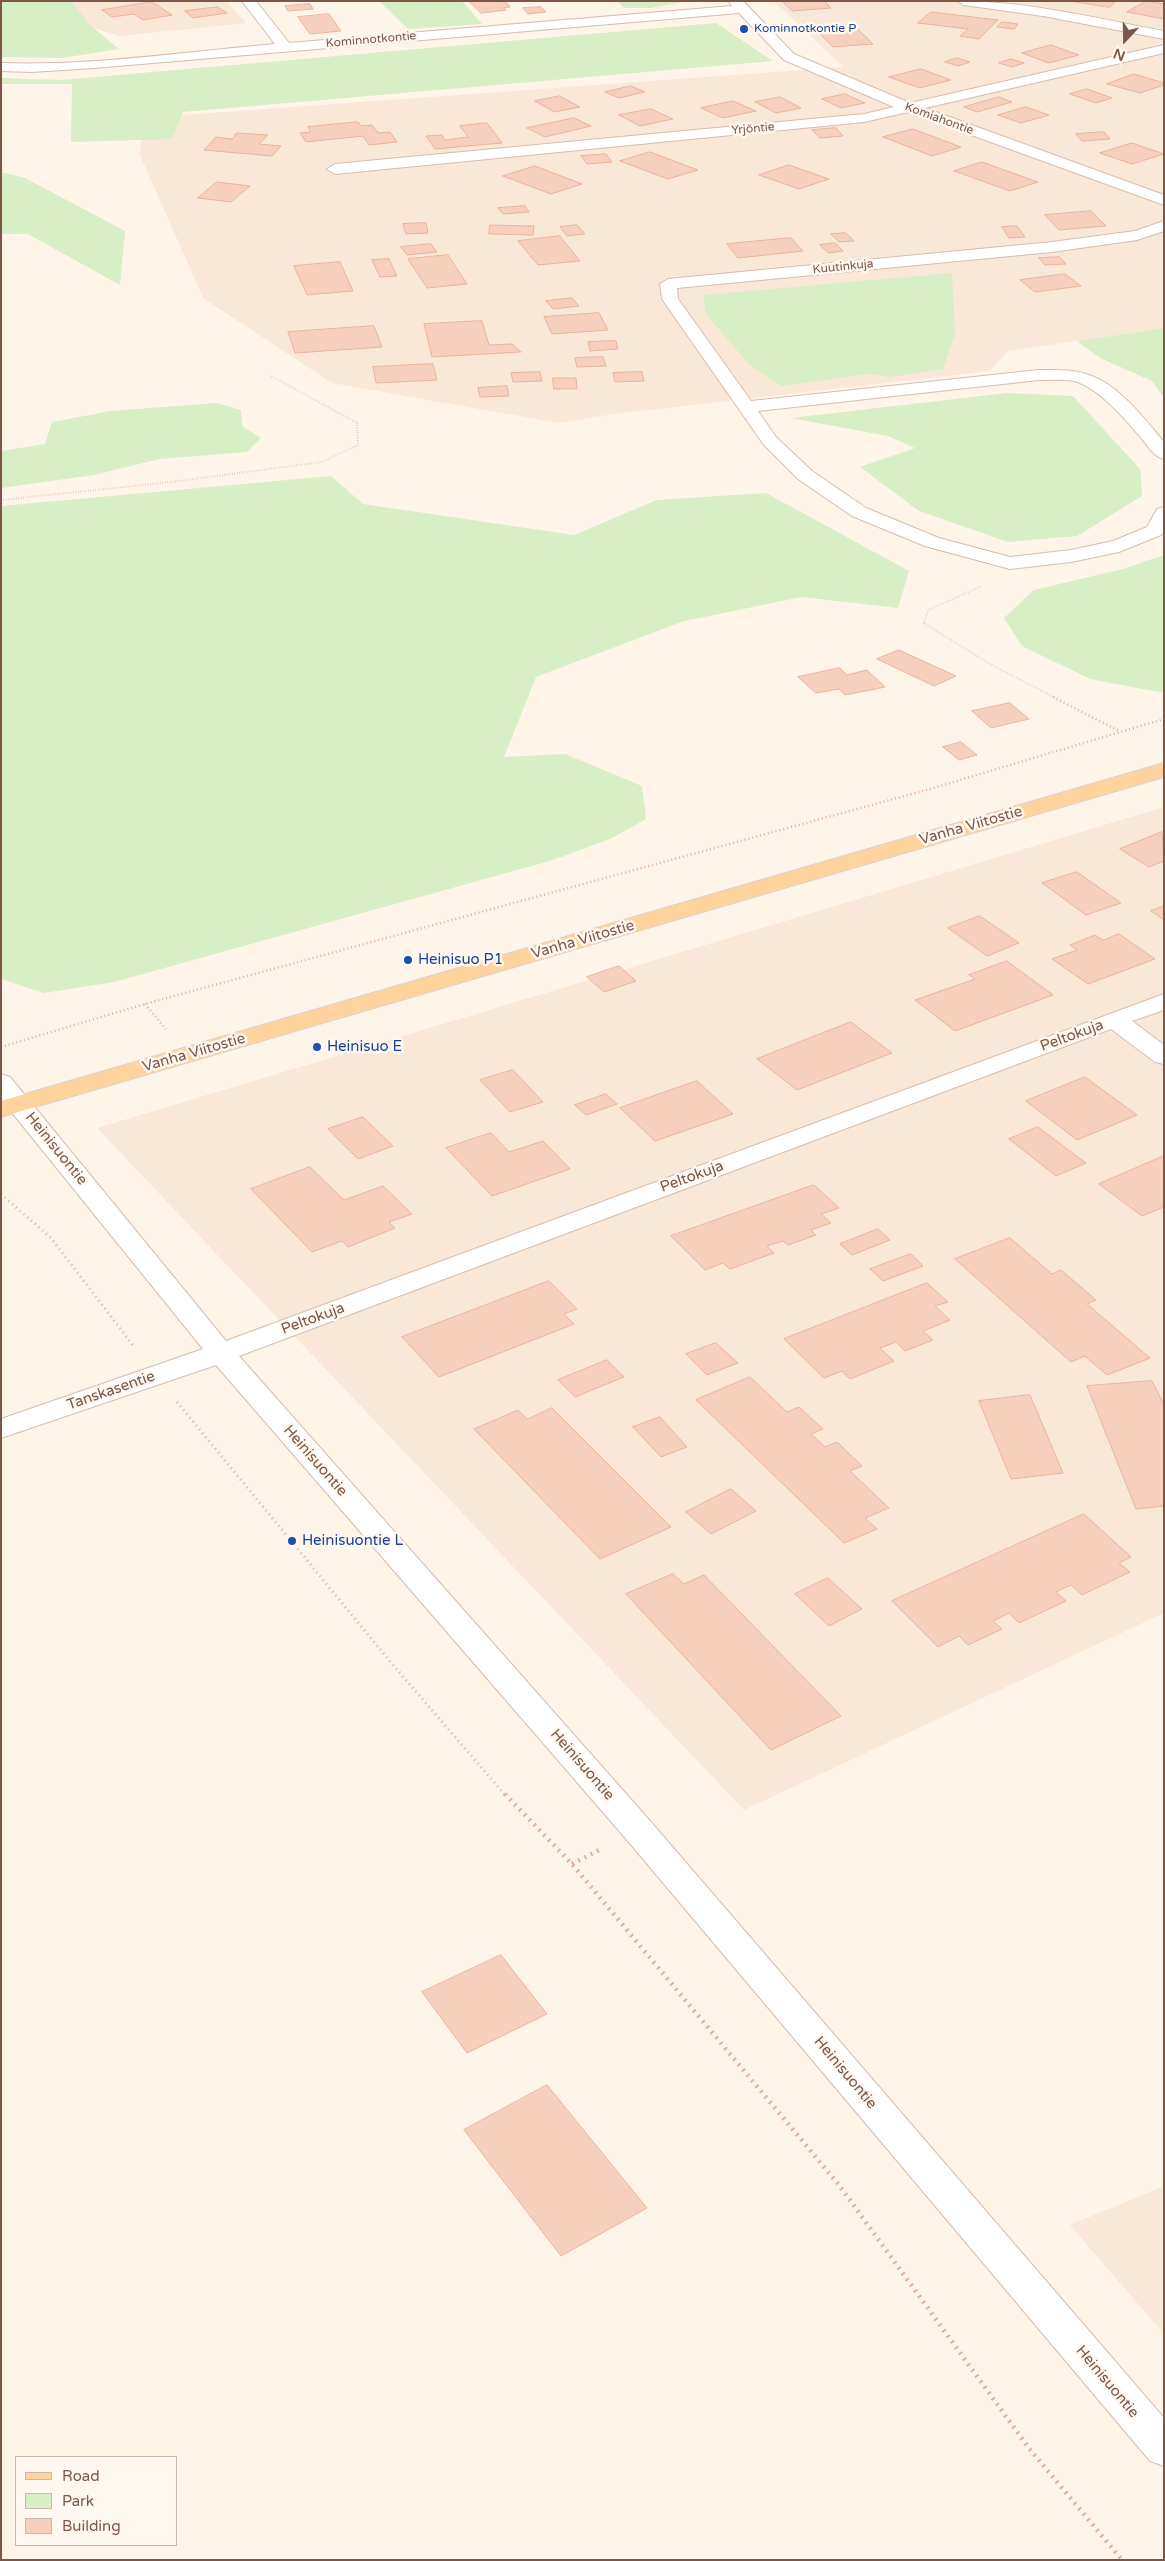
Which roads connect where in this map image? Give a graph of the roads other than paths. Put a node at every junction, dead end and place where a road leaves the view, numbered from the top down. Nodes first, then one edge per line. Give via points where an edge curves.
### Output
1 (249, 1) edge
2 (964, 1) edge
3 (738, 5) edge
4 (582, 8) dead end
5 (592, 20) junction
6 (1164, 35) edge
7 (285, 48) junction
8 (1164, 50) edge
9 (1, 67) edge
10 (910, 108) junction
11 (335, 169) dead end
12 (1164, 200) edge
13 (1164, 226) edge
14 (748, 407) junction
15 (1164, 454) edge
16 (1164, 513) edge
17 (1164, 770) edge
18 (1164, 1001) edge
19 (1114, 1020) junction
20 (1164, 1057) edge
21 (7, 1098) edge
22 (221, 1353) junction
23 (1, 1429) edge
24 (1164, 2448) edge

1 - 7 street
2 - 6 street
3 - 5 street, Kominnotkontie
3 - 10 street, Komiahontie via 789,57
4 - 5 street
5 - 7 street, Kominnotkontie
7 - 9 street, Kominnotkontie via 85,65
8 - 10 street, Yrjöntie
10 - 11 street, Yrjöntie via 864,118
10 - 12 street, Komiahontie
13 - 14 street, Kuutinkuja via 1137,234 1052,247 668,284 670,299
14 - 15 street via 1068,374 1088,380 1108,395
14 - 16 street, Kuutinkuja via 770,441 805,475 859,512 932,542 1010,563 1119,546 1154,531
17 - 21 main road, Vanha Viitostie
18 - 19 street, Peltokuja
19 - 20 street
19 - 22 street, Peltokuja
21 - 22 street, Heinisuontie
22 - 23 street, Tanskasentie
22 - 24 street, Heinisuontie via 639,1831

